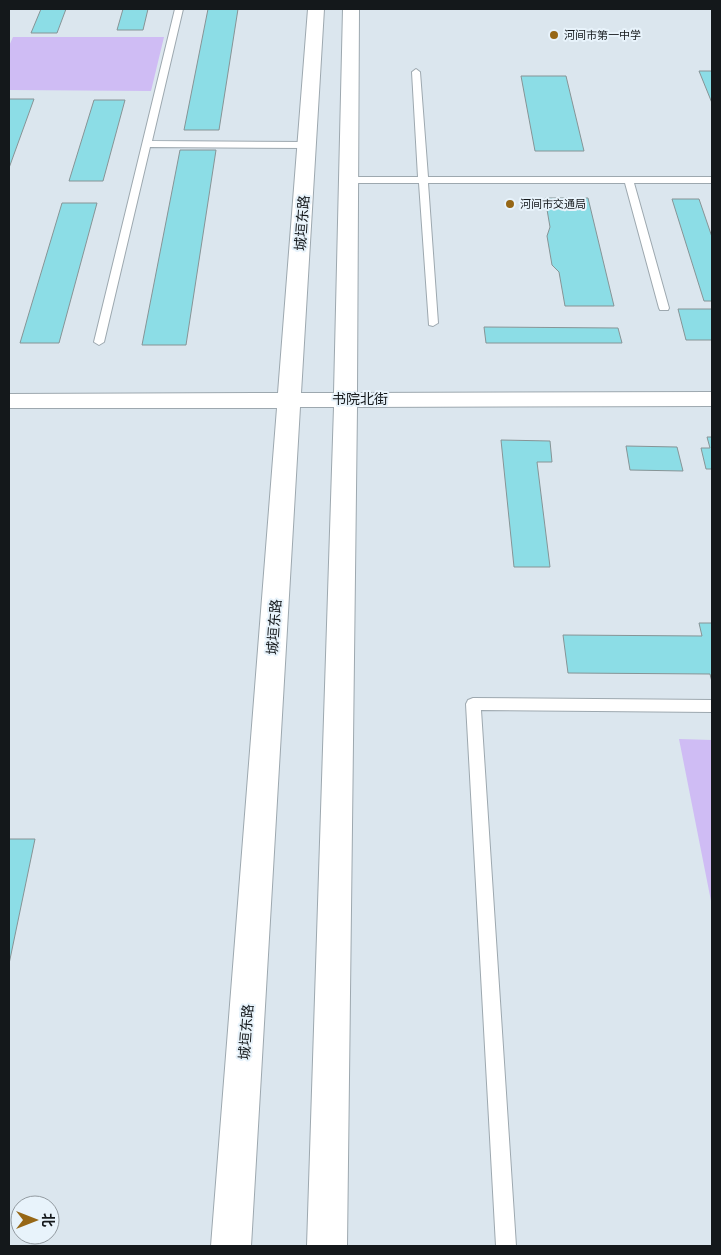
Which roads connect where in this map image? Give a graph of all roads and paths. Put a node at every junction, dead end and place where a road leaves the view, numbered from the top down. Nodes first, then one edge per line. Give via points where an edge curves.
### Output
1 (179, 9) edge
2 (316, 9) edge
3 (351, 9) edge
4 (416, 72) dead end
5 (146, 144) junction
6 (307, 145) junction
7 (349, 180) junction
8 (423, 180) junction
9 (629, 180) junction
10 (712, 180) edge
11 (664, 308) dead end
12 (433, 323) dead end
13 (99, 342) dead end
14 (712, 380) edge
15 (9, 382) edge
16 (290, 390) junction
17 (346, 390) junction
18 (712, 399) edge
19 (9, 401) edge
20 (712, 706) edge
21 (231, 1246) edge
22 (327, 1246) edge
23 (506, 1246) edge

1 - 5 lane
2 - 6 main road, 城垣东路
3 - 7 main road
4 - 8 lane
5 - 6 lane
5 - 13 lane
6 - 16 main road, 城垣东路
7 - 8 lane
7 - 17 main road
8 - 9 lane
8 - 12 lane
9 - 10 lane
9 - 11 lane
14 - 17 main road, 书院北街
15 - 16 main road, 书院北街
16 - 17 main road, 书院北街
16 - 19 main road, 书院北街
16 - 21 main road, 城垣东路
17 - 18 main road, 书院北街
17 - 22 main road
20 - 23 lane via 473,704

